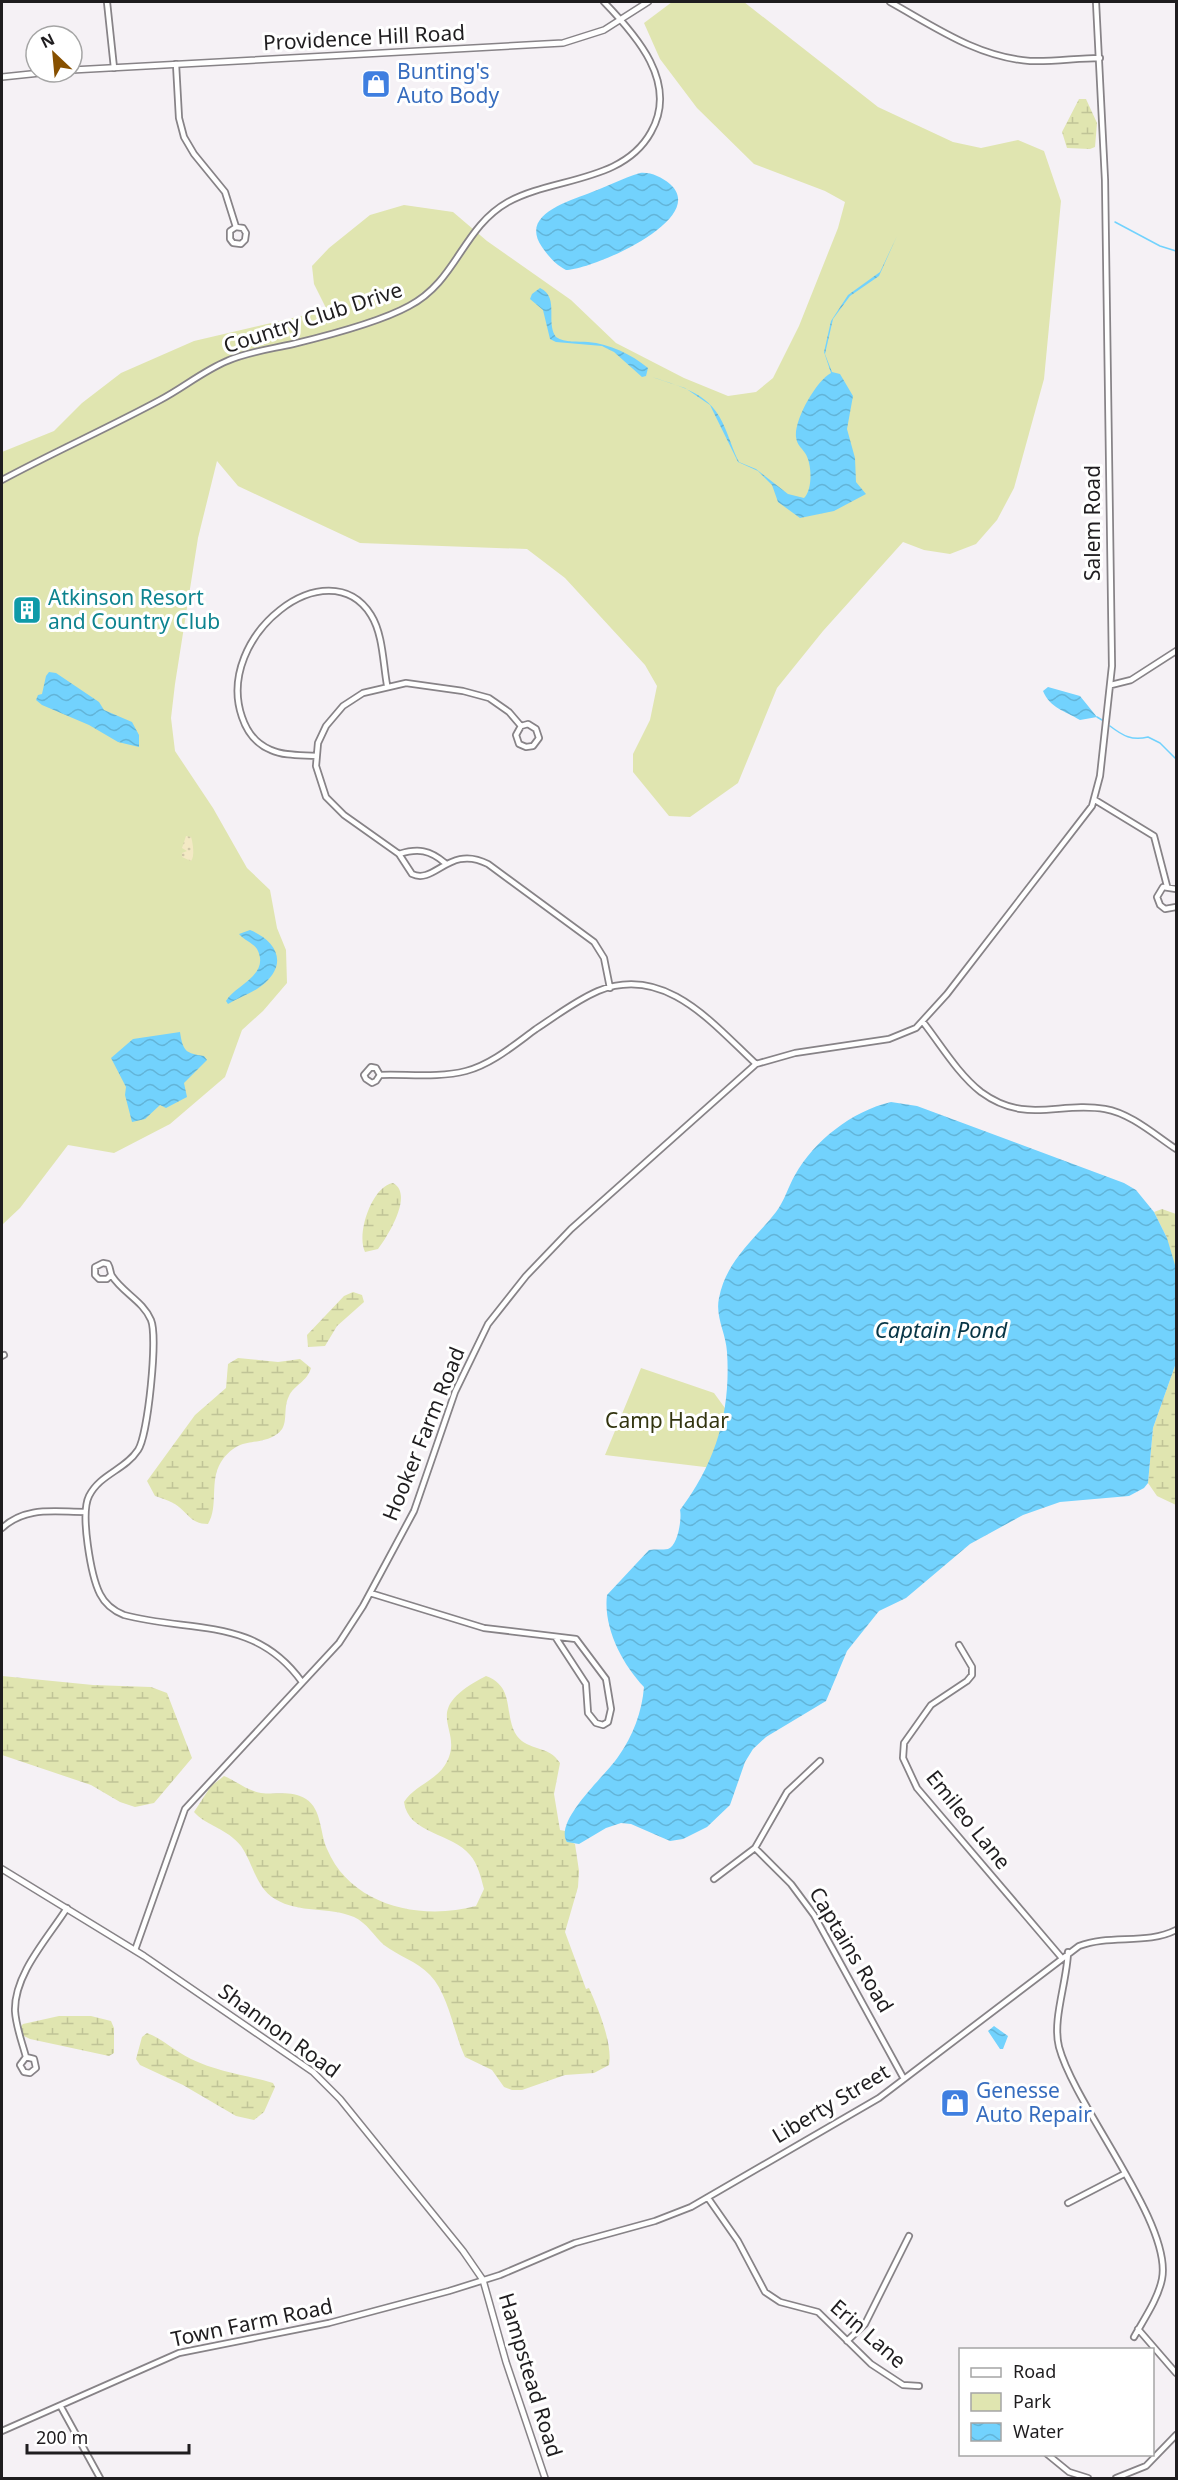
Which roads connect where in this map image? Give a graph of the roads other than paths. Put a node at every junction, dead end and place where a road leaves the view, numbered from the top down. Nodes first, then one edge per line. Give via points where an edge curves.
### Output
1 (107, 2) edge
2 (604, 2) edge
3 (648, 2) edge
4 (890, 2) edge
5 (1096, 2) edge
6 (621, 19) junction
7 (1100, 58) junction
8 (176, 64) junction
9 (114, 68) junction
10 (84, 69) edge
11 (24, 75) edge
12 (2, 77) edge
13 (236, 227) dead end
14 (2, 480) edge
15 (1176, 651) edge
16 (387, 685) junction
17 (1111, 685) junction
18 (521, 726) junction
19 (316, 756) junction
20 (1095, 800) junction
21 (399, 854) junction
22 (445, 863) junction
23 (1167, 886) junction
24 (1176, 889) edge
25 (1176, 907) edge
26 (610, 988) junction
27 (947, 994) joint
28 (923, 1022) junction
29 (756, 1064) junction
30 (380, 1075) dead end
31 (1176, 1149) edge
32 (111, 1275) dead end
33 (85, 1512) junction
34 (2, 1528) edge
35 (370, 1593) junction
36 (556, 1638) junction
37 (959, 1645) dead end
38 (302, 1682) junction
39 (820, 1761) dead end
40 (755, 1848) junction
41 (2, 1869) edge
42 (714, 1879) dead end
43 (67, 1908) junction
44 (1176, 1930) edge
45 (135, 1950) junction
46 (1068, 1952) junction
47 (1061, 1957) junction
48 (26, 2057) dead end
49 (904, 2079) junction
50 (1124, 2174) junction
51 (708, 2198) junction
52 (1068, 2203) dead end
53 (909, 2236) dead end
54 (483, 2280) junction
55 (1138, 2329) junction
56 (1134, 2337) dead end
57 (847, 2341) junction
58 (1176, 2373) edge
59 (919, 2386) dead end
60 (61, 2407) junction
61 (2, 2431) edge
62 (1176, 2435) edge
63 (1050, 2456) edge
64 (100, 2478) edge
65 (545, 2478) edge
66 (1088, 2478) edge
67 (1116, 2478) edge

1 - 9 street
2 - 6 street, Country Club Drive
3 - 6 street, Providence Hill Road
4 - 7 street via 960,42 994,55 1032,61
5 - 7 street, Salem Road
6 - 8 street, Providence Hill Road via 588,37 545,45
6 - 14 street, Country Club Drive via 653,66 660,90 654,127 630,157 506,203 477,227 433,291 406,308 317,338 226,362
7 - 17 street, Salem Road via 1106,215
8 - 9 street, Providence Hill Road
8 - 13 street via 183,134 227,195
9 - 10 street, Providence Hill Road
11 - 12 street
15 - 17 street via 1125,683
16 - 18 street via 412,684 482,695 509,712
16 - 19 street via 363,693 333,716 320,737
16 - 19 street via 374,621 354,598 329,592 304,596 267,619 242,663 238,688 242,718 255,740 271,750
17 - 20 street, Salem Road
18 - 18 street via 516,735 518,742 523,747 533,746 539,738 536,729 528,724
19 - 21 street via 318,780 330,802
20 - 23 street via 1152,833
20 - 27 street, Salem Road
21 - 22 street via 427,851
21 - 22 street via 417,877 427,876
22 - 26 street via 463,858 482,861 580,930 602,952
23 - 24 street
23 - 25 street via 1158,893 1160,905 1169,910
26 - 29 street via 649,987 674,994
26 - 30 street via 578,1001 478,1066 454,1073
27 - 28 street, Hooker Farm Road
28 - 29 street, Hooker Farm Road via 890,1039 789,1054
28 - 31 street via 964,1076 993,1099 1029,1111 1111,1111
29 - 35 street, Hooker Farm Road via 570,1229 495,1314 455,1392 412,1516
32 - 33 street via 142,1304 153,1327 146,1422 137,1452 98,1483 87,1499
33 - 34 street via 28,1512
33 - 38 street via 96,1582 103,1600 112,1609 132,1617 212,1628 249,1638 280,1658
35 - 36 street via 484,1628
35 - 38 street, Hooker Farm Road via 347,1633
36 - 36 street via 581,1643 603,1673 611,1703 608,1722 603,1725 588,1713 586,1684
37 - 47 street, Emileo Lane via 972,1667 972,1675 925,1711 904,1743 903,1758 917,1788
38 - 45 street, Hooker Farm Road via 185,1809
39 - 40 street via 787,1792
40 - 42 street
40 - 49 street, Captains Road via 791,1884 814,1915
41 - 43 street, Shannon Road
43 - 45 street, Shannon Road
43 - 48 street via 31,1963 18,1991 15,2011
44 - 46 street, Liberty Street via 1155,1937 1092,1941
45 - 54 street, Shannon Road via 322,2080
46 - 47 street, Liberty Street
46 - 50 street via 1057,2022 1059,2047
47 - 49 street, Liberty Street
49 - 51 street, Liberty Street via 857,2112
50 - 52 street
50 - 55 street via 1156,2235 1163,2258 1160,2288
51 - 54 street, Liberty Street via 673,2215 587,2239
51 - 57 street, Erin Lane via 738,2241 765,2292 780,2302 818,2312
53 - 57 street via 865,2324
54 - 60 street, Town Farm Road via 329,2323 179,2353
54 - 65 street, Hampstead Road
55 - 56 street
55 - 58 street
57 - 59 street, Erin Lane via 871,2364 903,2385
60 - 61 street, Town Farm Road
60 - 64 street
62 - 67 street via 1146,2466
63 - 66 street via 1070,2472

